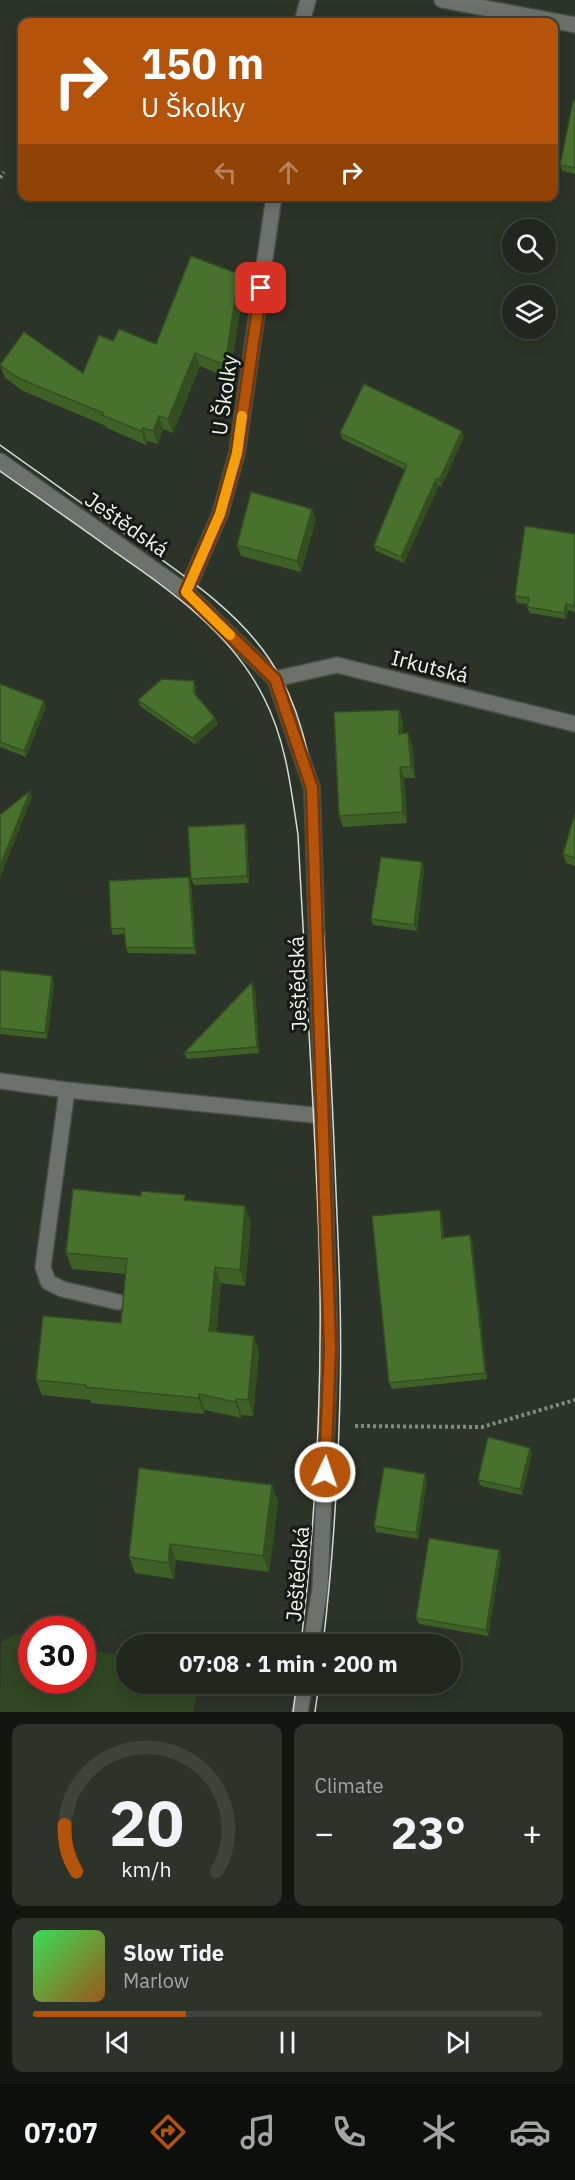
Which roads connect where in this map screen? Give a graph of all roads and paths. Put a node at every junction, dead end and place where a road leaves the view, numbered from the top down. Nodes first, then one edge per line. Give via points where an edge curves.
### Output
1 (308, 0) edge
2 (442, 0) edge
3 (303, 18) edge
4 (538, 18) edge
5 (558, 22) edge
6 (575, 25) edge
7 (4, 172) dead end
8 (0, 178) edge
9 (273, 201) edge
10 (0, 461) edge
11 (186, 592) junction
12 (275, 679) junction
13 (575, 724) edge
14 (0, 1081) edge
15 (67, 1090) junction
16 (322, 1116) junction
17 (118, 1302) dead end
18 (575, 1400) edge
19 (327, 1425) junction
20 (313, 1634) edge
21 (303, 1694) edge
22 (300, 1712) edge

1 - 3 street
2 - 4 street
5 - 6 street
7 - 8 path
9 - 11 street, U Školky via 237,453 220,514
10 - 11 street, Ještědská
11 - 12 street, Ještědská
12 - 13 street, Irkutská via 337,665
12 - 16 street, Ještědská via 312,788
14 - 15 street
15 - 16 street
15 - 17 street via 43,1267 48,1282 62,1290
16 - 19 street, Ještědská via 330,1349
18 - 19 path via 482,1427
19 - 20 street, Ještědská via 320,1588
21 - 22 street

